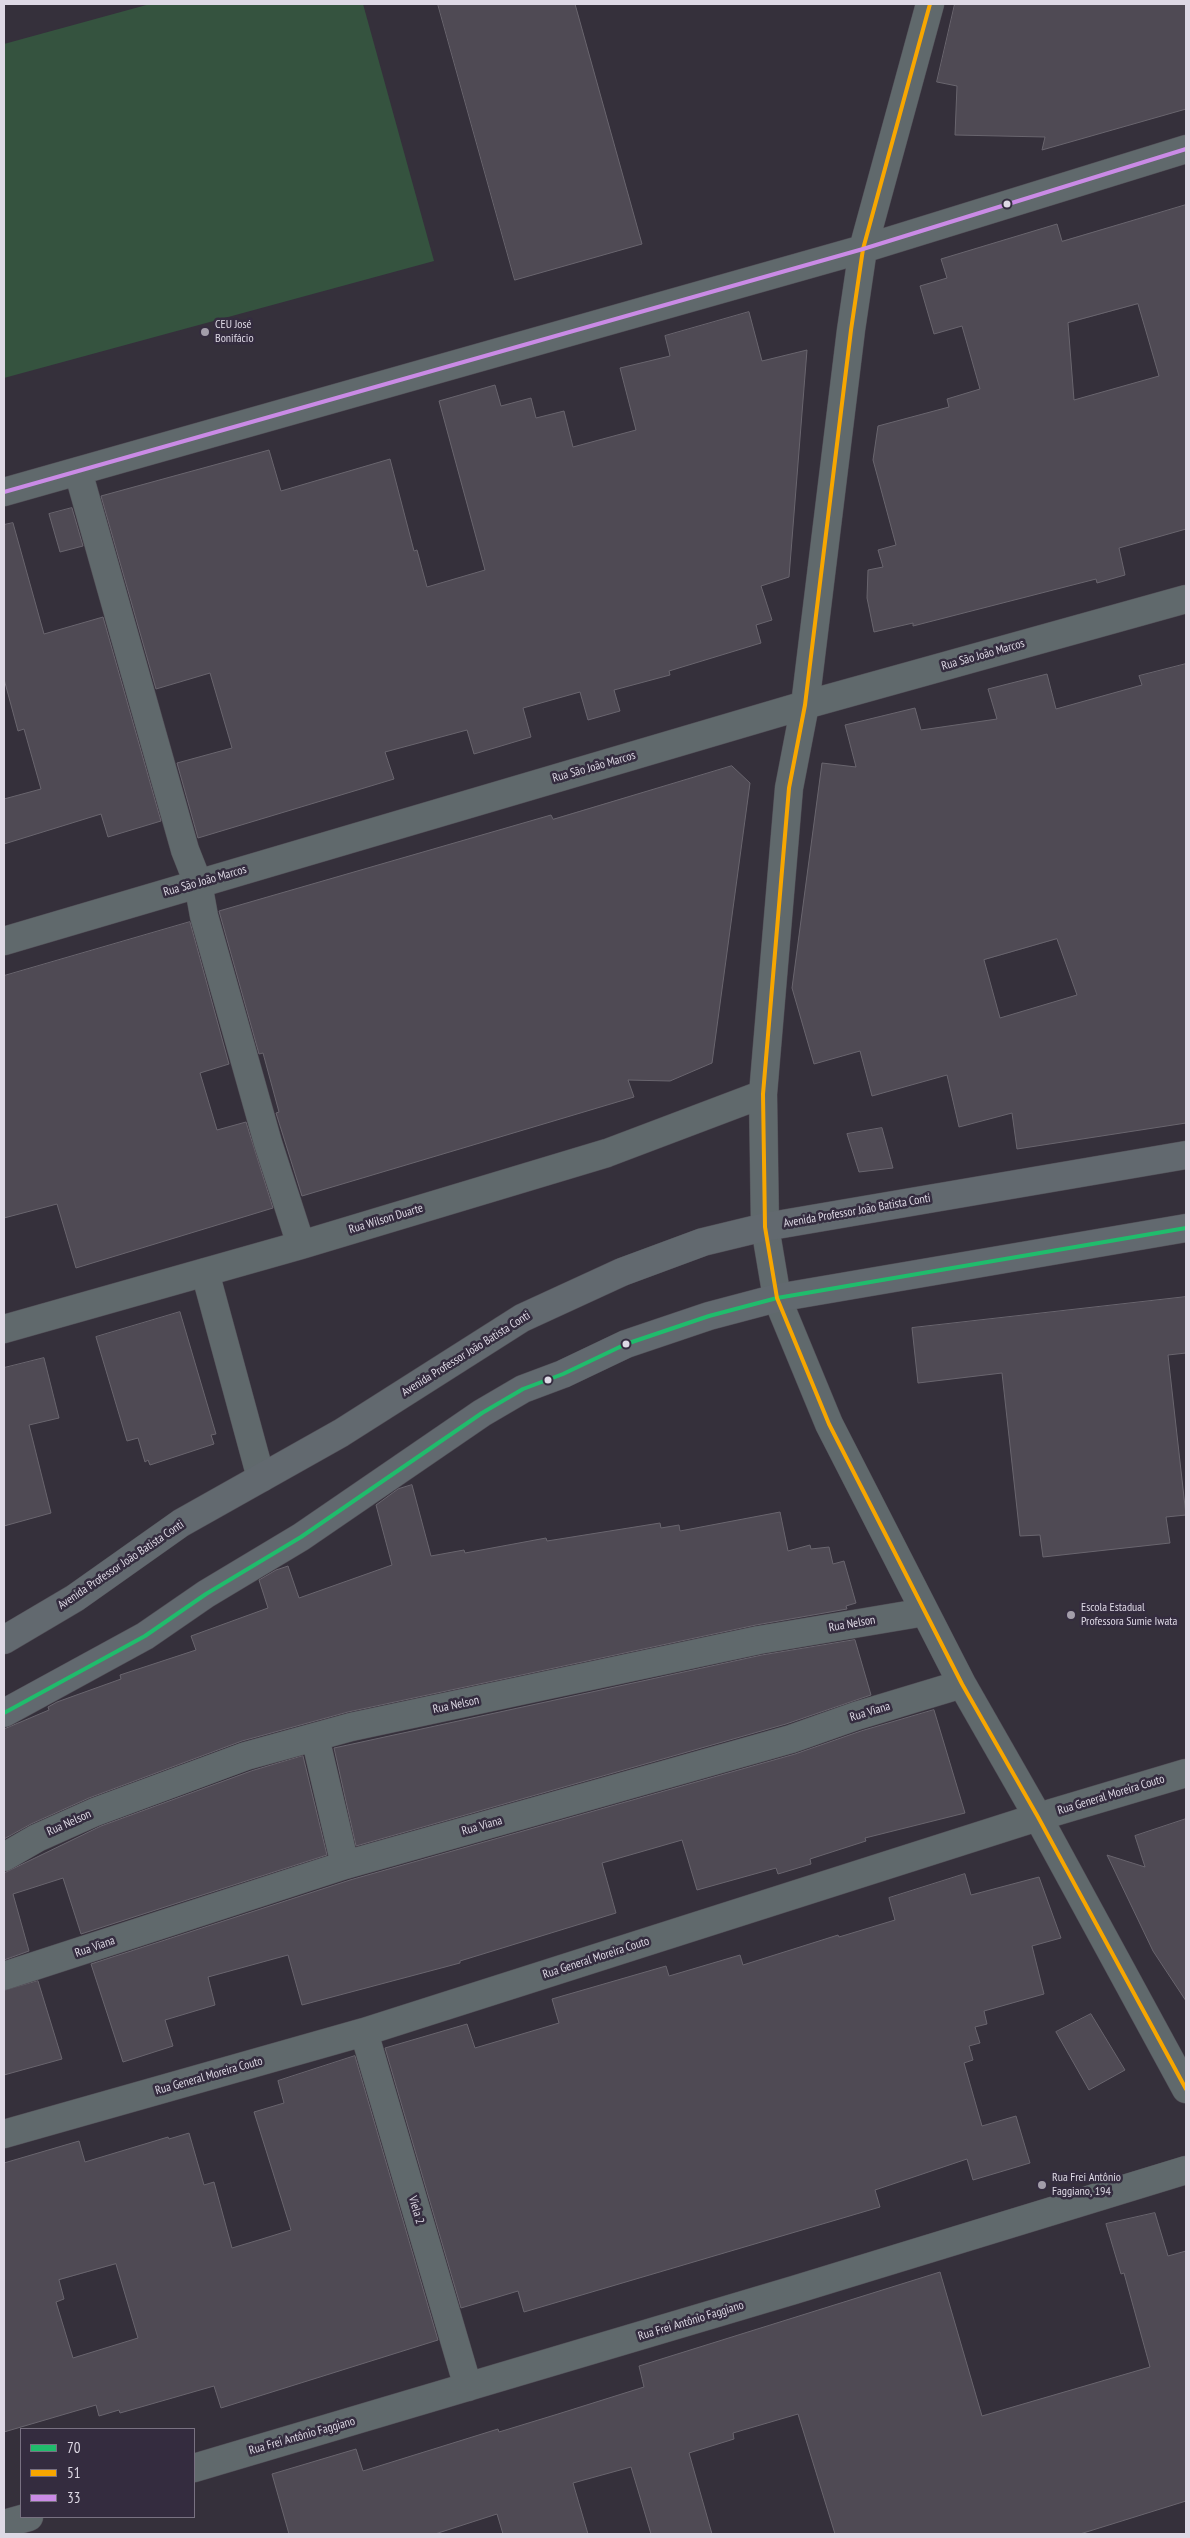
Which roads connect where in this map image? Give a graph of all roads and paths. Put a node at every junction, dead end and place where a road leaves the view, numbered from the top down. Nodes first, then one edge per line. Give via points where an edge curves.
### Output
1 (930, 4) edge
2 (1186, 149) edge
3 (863, 249) junction
4 (78, 471) junction
5 (4, 492) edge
6 (1186, 599) edge
7 (804, 705) junction
8 (198, 883) junction
9 (4, 941) edge
10 (763, 1094) junction
11 (1186, 1155) edge
12 (765, 1227) junction
13 (1186, 1228) edge
14 (301, 1245) junction
15 (205, 1272) junction
16 (777, 1298) junction
17 (4, 1329) edge
18 (262, 1478) junction
19 (925, 1612) junction
20 (4, 1640) edge
21 (962, 1684) junction
22 (4, 1714) edge
23 (315, 1737) junction
24 (1186, 1773) edge
25 (1038, 1817) junction
26 (4, 1857) edge
27 (345, 1864) junction
28 (4, 1976) edge
29 (364, 2032) junction
30 (1186, 2089) edge
31 (4, 2134) edge
32 (1186, 2170) edge
33 (468, 2387) junction
34 (195, 2468) edge
35 (25, 2518) edge
36 (4, 2524) edge

1 - 3 street
2 - 3 street
3 - 4 street
3 - 7 street
4 - 5 street
4 - 8 street via 184,850
6 - 7 street, Rua São João Marcos
7 - 8 street, Rua São João Marcos
7 - 10 street via 789,788
8 - 9 street, Rua São João Marcos
8 - 14 street via 204,916 268,1144
10 - 12 street
10 - 14 street, Rua Wilson Duarte via 607,1153
11 - 12 main road, Avenida Professor João Batista Conti
12 - 16 street
12 - 18 main road, Avenida Professor João Batista Conti via 703,1242 622,1272 522,1318 341,1433
13 - 16 main road
14 - 15 street, Rua Wilson Duarte
15 - 17 street, Rua Wilson Duarte
15 - 18 street
16 - 19 street via 829,1424
16 - 22 main road via 626,1344 523,1389 482,1413 301,1537 144,1636
18 - 20 main road, Avenida Professor João Batista Conti via 181,1523 75,1598
19 - 21 street
19 - 23 street, Rua Nelson via 749,1642
21 - 25 street
21 - 27 street, Rua Viana via 791,1739
23 - 26 street, Rua Nelson via 246,1756 95,1812
23 - 27 street
24 - 25 street, Rua General Moreira Couto
25 - 29 street, Rua General Moreira Couto
25 - 30 street
27 - 28 street, Rua Viana
29 - 31 street, Rua General Moreira Couto
29 - 33 street, Viela 2
32 - 33 street, Rua Frei Antônio Faggiano
33 - 34 street, Rua Frei Antônio Faggiano
35 - 36 street

